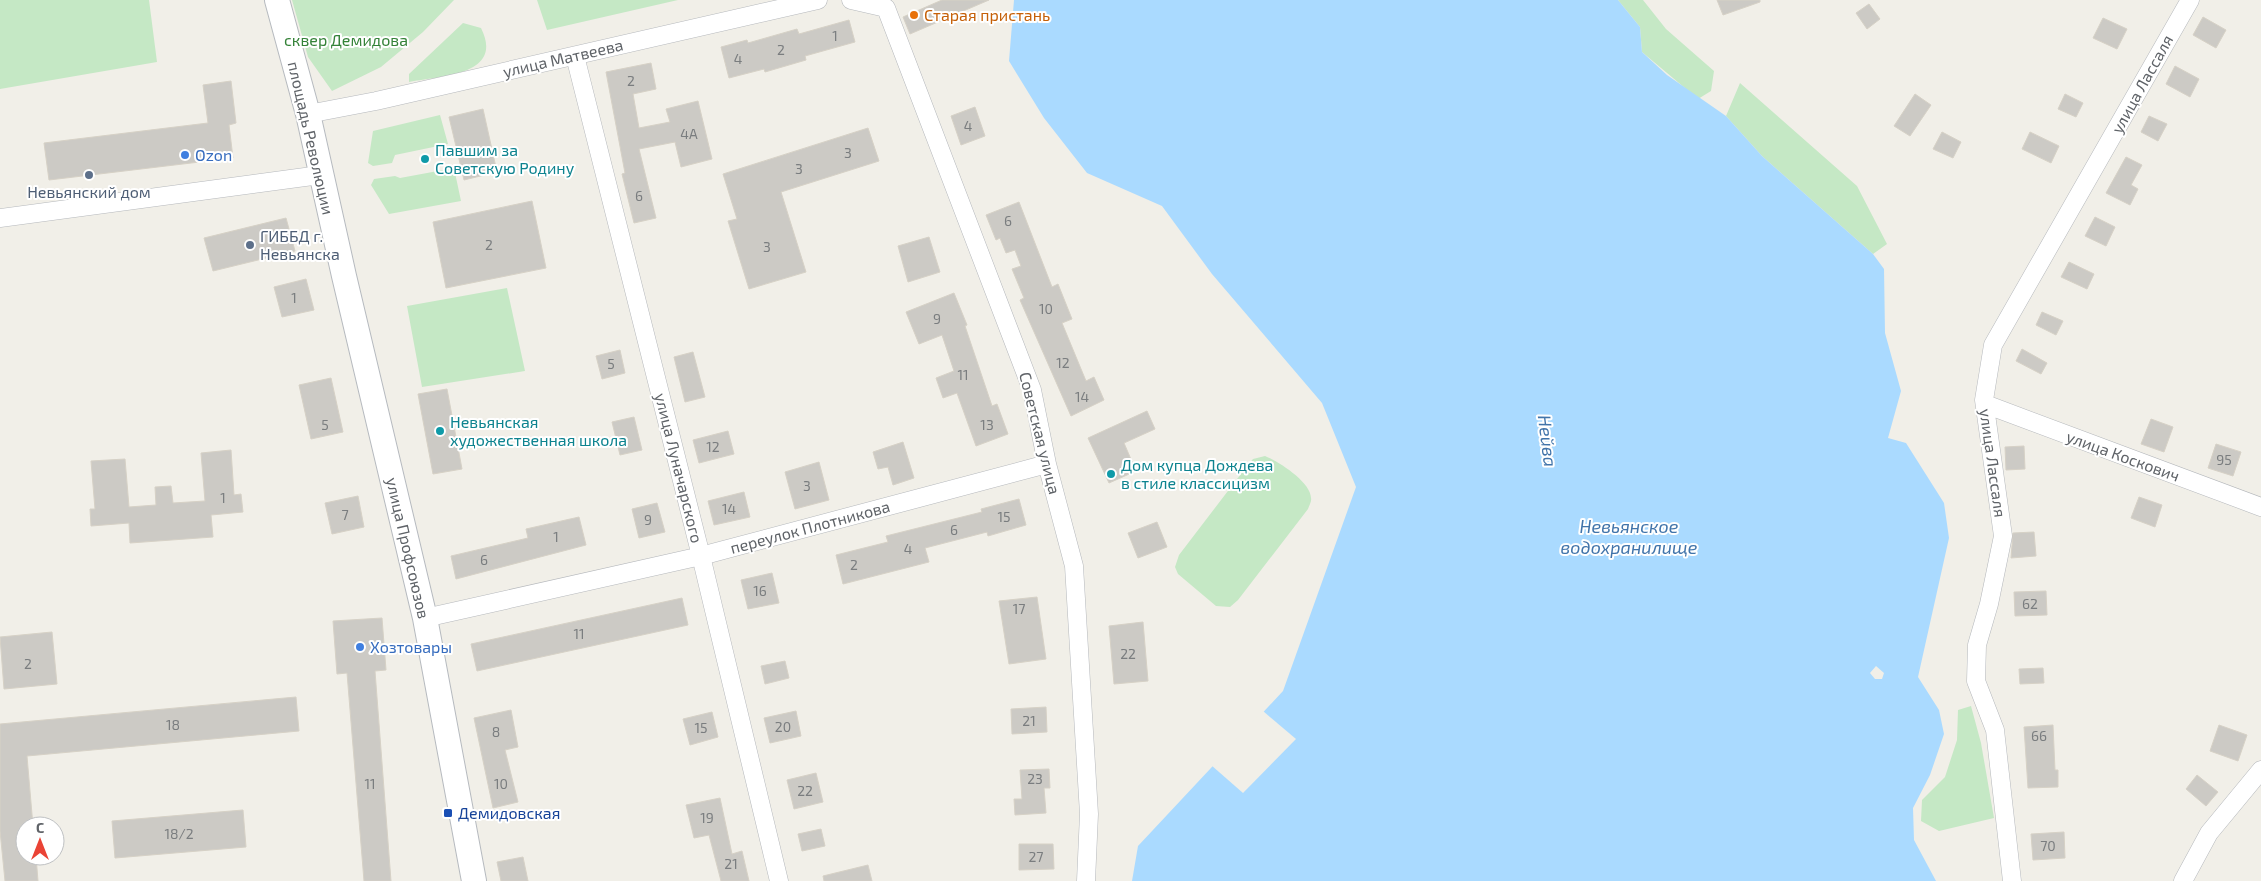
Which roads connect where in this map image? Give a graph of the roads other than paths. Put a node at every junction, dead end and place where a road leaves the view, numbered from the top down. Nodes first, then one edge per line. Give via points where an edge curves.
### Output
1 (277, 0) edge
2 (818, 0) edge
3 (851, 0) edge
4 (2190, 0) edge
5 (575, 56) junction
6 (308, 114) junction
7 (320, 175) junction
8 (0, 218) edge
9 (344, 276) joint
10 (1985, 404) junction
11 (1046, 464) junction
12 (2261, 507) edge
13 (701, 556) junction
14 (425, 618) junction
15 (2261, 770) edge
16 (474, 881) edge
17 (779, 881) edge
18 (1086, 881) edge
19 (2012, 881) edge
20 (2183, 881) edge

1 - 6 street, площадь Революции
2 - 5 street, улица Матвеева
3 - 11 street, Советская улица via 886,8 1032,390
4 - 10 street, улица Лассаля via 1993,345
5 - 6 street, улица Матвеева
5 - 13 street, улица Луначарского
6 - 7 street, площадь Революции
7 - 8 street
7 - 9 street, площадь Революции
9 - 14 street, улица Профсоюзов
10 - 12 street, улица Коскович
10 - 19 street, улица Лассаля via 2003,536 1977,645 1976,681 1996,730
11 - 13 street, переулок Плотникова
11 - 18 street, Советская улица via 1074,566 1089,814
13 - 14 street, переулок Плотникова
13 - 17 street, улица Луначарского
14 - 16 street, улица Профсоюзов
15 - 20 street via 2209,832

